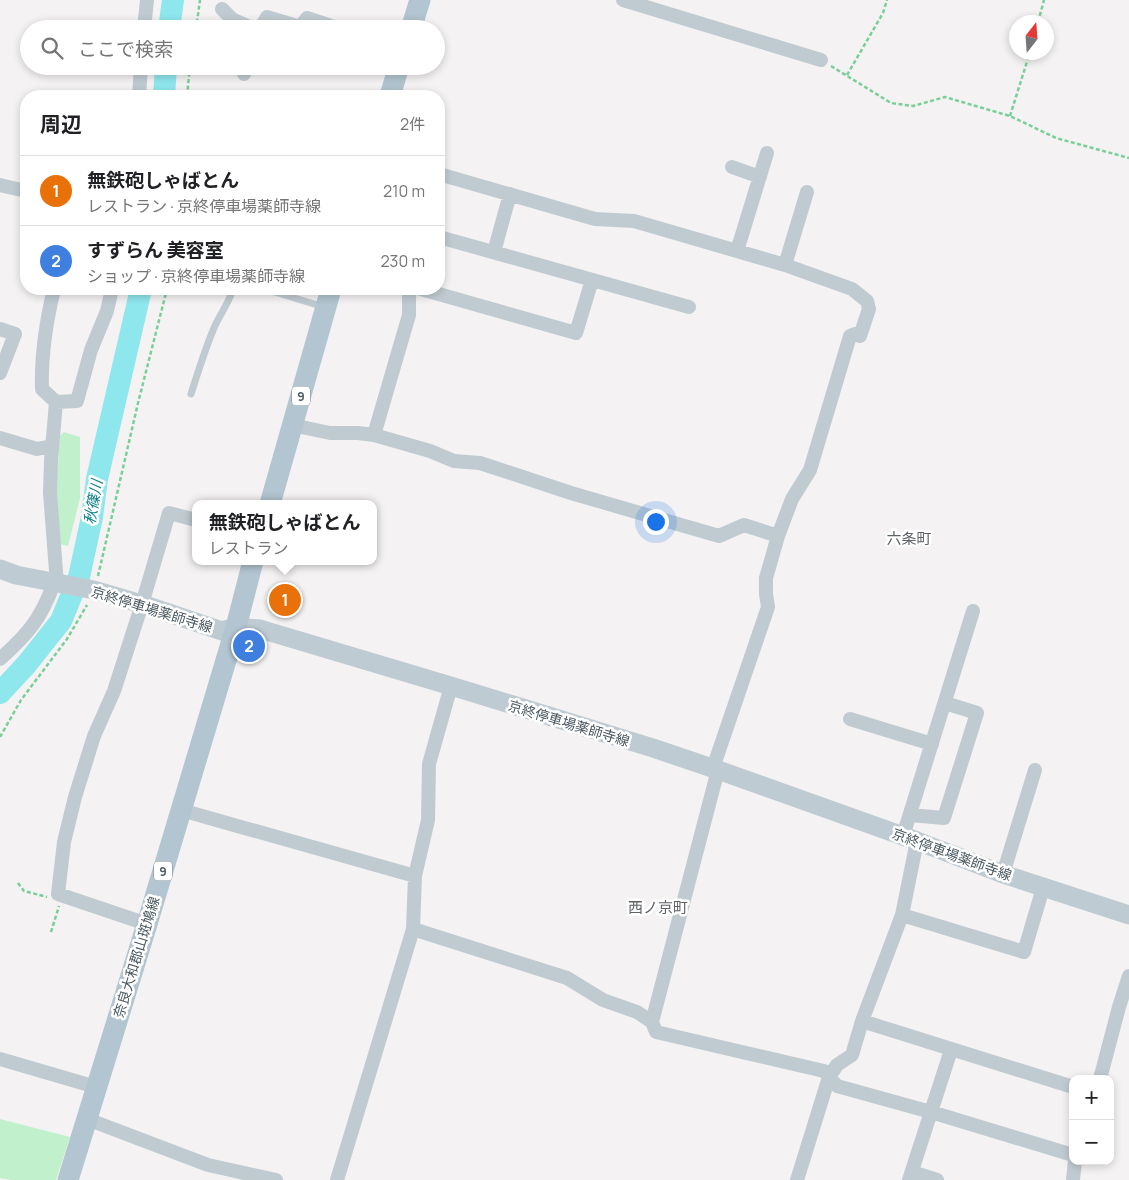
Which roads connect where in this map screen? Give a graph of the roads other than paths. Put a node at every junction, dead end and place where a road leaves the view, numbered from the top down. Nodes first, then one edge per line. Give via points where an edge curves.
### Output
1 (147, 0) edge
2 (420, 0) edge
3 (623, 0) edge
4 (222, 8) dead end
5 (145, 20) edge
6 (234, 20) edge
7 (265, 20) edge
8 (277, 20) edge
9 (414, 20) edge
10 (820, 60) road end
11 (140, 75) edge
12 (396, 75) edge
13 (139, 90) edge
14 (392, 90) edge
15 (767, 153) dead end
16 (732, 167) dead end
17 (760, 177) junction
18 (445, 179) edge
19 (0, 185) edge
20 (20, 190) edge
21 (807, 192) dead end
22 (510, 194) junction
23 (445, 239) edge
24 (737, 251) junction
25 (494, 252) junction
26 (785, 265) junction
27 (592, 280) junction
28 (53, 295) edge
29 (110, 295) edge
30 (231, 295) edge
31 (307, 295) edge
32 (409, 295) edge
33 (442, 295) edge
34 (328, 298) edge
35 (689, 307) dead end
36 (0, 329) edge
37 (0, 373) edge
38 (190, 394) dead end
39 (56, 402) junction
40 (292, 425) junction
41 (374, 435) junction
42 (0, 438) edge
43 (52, 446) junction
44 (271, 500) edge
45 (192, 519) edge
46 (778, 536) junction
47 (252, 565) edge
48 (0, 569) edge
49 (58, 584) junction
50 (142, 604) junction
51 (973, 611) dead end
52 (236, 627) junction
53 (0, 660) edge
54 (451, 686) junction
55 (945, 703) junction
56 (850, 719) dead end
57 (932, 744) junction
58 (715, 769) junction
59 (1035, 770) dead end
60 (181, 810) junction
61 (910, 815) junction
62 (910, 838) junction
63 (1002, 874) junction
64 (416, 876) junction
65 (1043, 888) junction
66 (902, 915) junction
67 (1129, 915) edge
68 (147, 924) junction
69 (413, 929) junction
70 (1129, 976) edge
71 (862, 1021) junction
72 (652, 1022) junction
73 (951, 1050) junction
74 (0, 1059) edge
75 (1101, 1075) edge
76 (829, 1077) junction
77 (1069, 1086) edge
78 (96, 1087) junction
79 (931, 1112) junction
80 (87, 1119) junction
81 (1069, 1154) edge
82 (1075, 1165) edge
83 (910, 1176) edge
84 (68, 1180) edge
85 (276, 1180) edge
86 (336, 1180) edge
87 (796, 1180) edge
88 (937, 1180) edge
89 (1073, 1180) edge

1 - 5 street
2 - 9 main road
3 - 10 street
4 - 6 street
7 - 8 street via 267,17
11 - 13 street
12 - 14 main road
15 - 17 street
16 - 17 street
17 - 24 street
18 - 22 street
19 - 20 street
21 - 26 street
22 - 24 street via 595,219 634,220
22 - 25 street
23 - 25 street
24 - 26 street
25 - 27 street
26 - 46 street via 852,289 867,301 869,308 860,336 850,336 810,470 792,499
27 - 33 street via 576,333
27 - 35 street
28 - 39 street via 41,366 42,389
29 - 39 street via 77,401
30 - 38 lane via 206,346
31 - 34 lane
32 - 41 street via 409,315
34 - 40 main road, 9
36 - 37 street via 15,334
39 - 43 street
40 - 41 street via 330,433
40 - 44 main road, 9
41 - 46 street via 454,461 480,463 719,536 744,525
42 - 43 street via 37,449
43 - 49 street via 50,494
45 - 50 street via 169,513
46 - 58 street via 766,578 768,607
47 - 52 main road, 奈良大和郡山斑鳩線 / 9
48 - 49 main road, 京終停車場薬師寺線
49 - 50 main road, 京終停車場薬師寺線 via 94,590
49 - 53 street via 54,584 45,607 22,640
50 - 52 main road, 京終停車場薬師寺線 via 222,631
50 - 68 street via 75,797 64,842 58,894 62,898
51 - 55 street
52 - 54 main road, 京終停車場薬師寺線 via 260,629
52 - 60 main road, 奈良大和郡山斑鳩線 / 9
54 - 58 main road, 京終停車場薬師寺線
54 - 64 street via 429,764 428,820
55 - 57 street
55 - 61 street via 977,713 944,818
56 - 57 street
57 - 61 street
58 - 62 main road, 京終停車場薬師寺線
58 - 72 street
59 - 63 street
60 - 64 street
60 - 68 main road, 奈良大和郡山斑鳩線 / 9
61 - 62 street
62 - 63 main road, 京終停車場薬師寺線
62 - 66 street
63 - 65 main road, 京終停車場薬師寺線
64 - 69 street
65 - 66 street via 1024,952
65 - 67 main road, 京終停車場薬師寺線
66 - 71 street
68 - 78 main road, 奈良大和郡山斑鳩線 / 9
69 - 72 street via 567,978 604,1000 637,1012
69 - 86 street
70 - 75 street
71 - 73 street
71 - 76 street via 852,1055
72 - 76 street via 656,1032 824,1071
73 - 77 street
73 - 79 street
74 - 78 street
76 - 79 street via 837,1086
76 - 87 street
78 - 80 main road, 奈良大和郡山斑鳩線 / 9
79 - 81 street
79 - 83 street
80 - 84 main road, 奈良大和郡山斑鳩線 / 9
80 - 85 street via 208,1165
82 - 89 street
83 - 88 street

